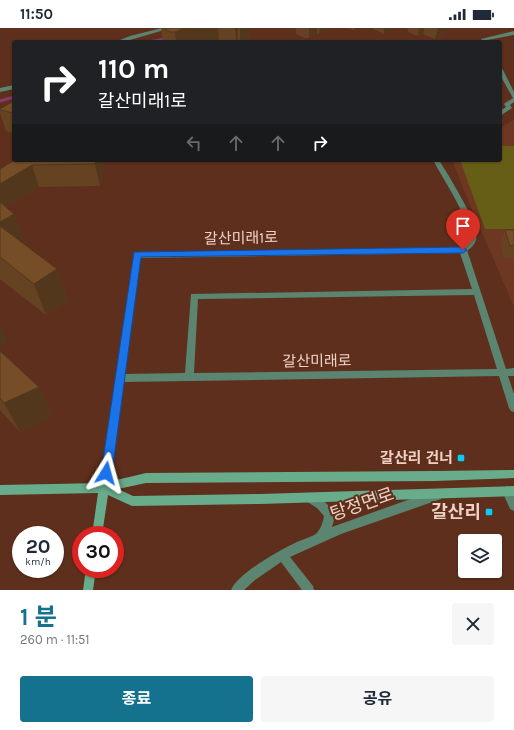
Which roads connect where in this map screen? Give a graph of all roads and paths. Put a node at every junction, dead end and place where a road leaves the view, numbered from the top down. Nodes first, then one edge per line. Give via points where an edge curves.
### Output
1 (168, 28) edge
2 (514, 33) edge
3 (124, 40) edge
4 (485, 40) edge
5 (502, 74) edge
6 (12, 87) edge
7 (0, 90) edge
8 (514, 99) edge
9 (502, 113) edge
10 (437, 162) edge
11 (463, 250) junction
12 (476, 292) junction
13 (502, 372) junction
14 (514, 372) edge
15 (189, 377) junction
16 (120, 378) junction
17 (514, 408) edge
18 (514, 474) edge
19 (104, 488) junction
20 (0, 490) edge
21 (511, 491) edge
22 (450, 493) junction
23 (310, 498) junction
24 (514, 506) edge
25 (98, 526) edge
26 (321, 536) junction
27 (282, 555) junction
28 (90, 578) edge
29 (88, 590) edge
30 (236, 590) edge
31 (310, 590) edge

1 - 3 street
2 - 4 street
5 - 8 street
6 - 7 street
8 - 9 street via 506,104 509,108
10 - 11 street via 460,202 473,232 474,238
11 - 12 street
11 - 16 street, 갈산미래1로 via 137,254
12 - 13 street
12 - 15 street via 194,296
13 - 14 street, 갈산미래로
13 - 15 street, 갈산미래로
13 - 17 street
15 - 16 street, 갈산미래로
16 - 19 street, 갈산미래1로
18 - 19 main road via 146,478
19 - 20 main road
19 - 23 main road via 132,501
19 - 25 main road, 갈산미래1로
21 - 22 main road, 탕정면로
21 - 24 street
22 - 23 main road
22 - 26 street, 탕정면로
23 - 26 street via 321,505 329,515 327,527
26 - 27 street, 탕정면로
27 - 30 street, 탕정면로 via 252,574
27 - 31 street
28 - 29 main road

